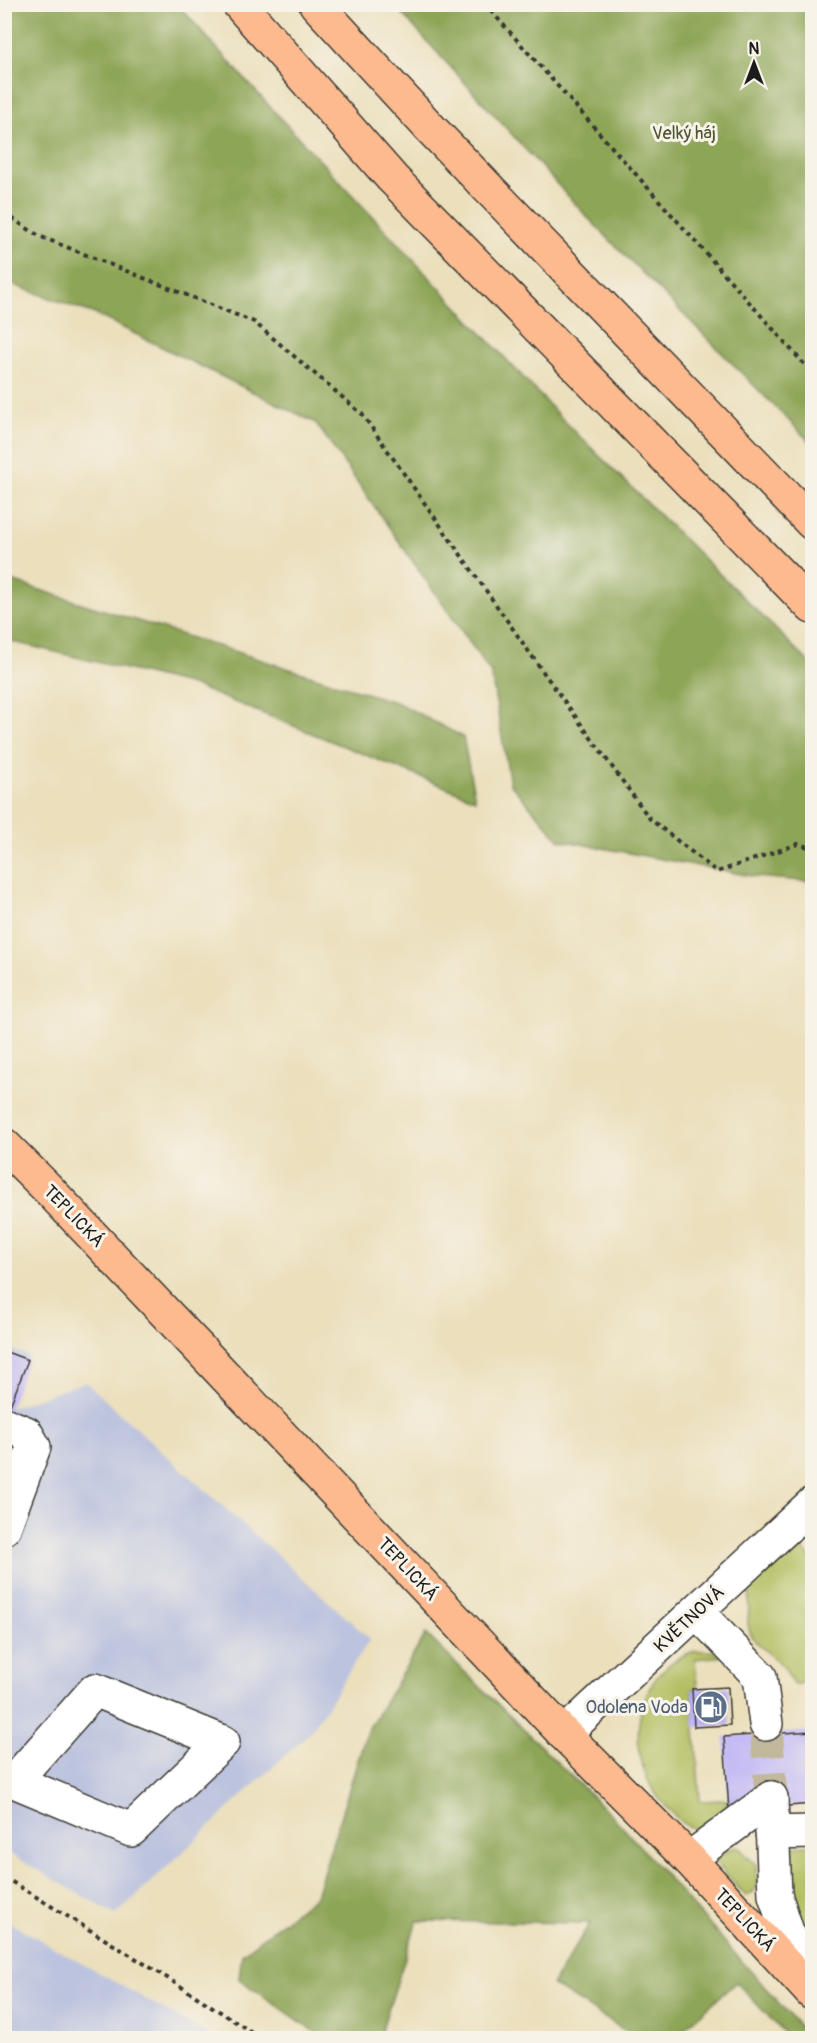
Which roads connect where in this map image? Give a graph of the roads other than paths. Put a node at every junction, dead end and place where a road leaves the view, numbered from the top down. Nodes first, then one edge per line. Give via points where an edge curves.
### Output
1 (239, 4) edge
2 (316, 4) edge
3 (813, 524) edge
4 (813, 607) edge
5 (4, 1145) edge
6 (4, 1424) edge
7 (813, 1504) edge
8 (4, 1528) edge
9 (697, 1612) junction
10 (766, 1724) tunnel mouth
11 (564, 1734) junction
12 (9, 1779) edge
13 (813, 1832) edge
14 (772, 1833) junction
15 (689, 1859) junction
16 (808, 1988) edge

1 - 4 main road via 392,178
2 - 3 main road via 432,130
5 - 11 main road, TEPLICKÁ
6 - 8 street via 26,1433 34,1447
7 - 9 street, KVĚTNOVÁ
9 - 10 street via 760,1677
9 - 11 street, KVĚTNOVÁ
11 - 15 main road, TEPLICKÁ
12 - 12 street via 131,1830 223,1742 95,1690
13 - 14 street
14 - 15 street via 771,1798
14 - 16 street via 775,1895
15 - 16 main road, TEPLICKÁ

